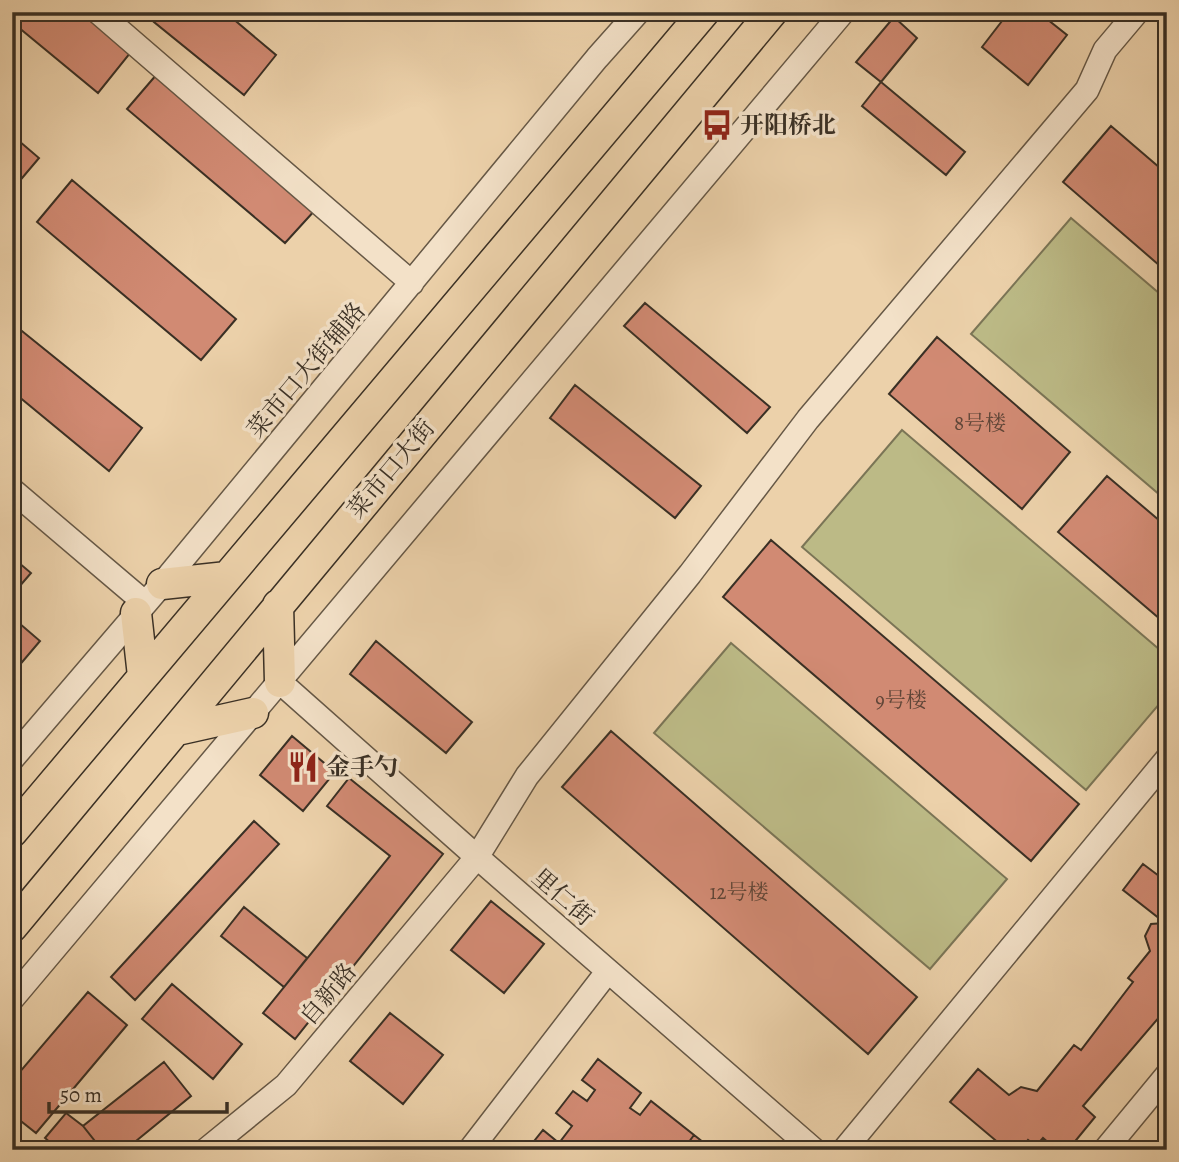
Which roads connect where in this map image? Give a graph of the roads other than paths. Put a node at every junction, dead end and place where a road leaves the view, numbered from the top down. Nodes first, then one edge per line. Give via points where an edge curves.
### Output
1 (98, 12) edge
2 (638, 12) edge
3 (704, 12) edge
4 (772, 12) edge
5 (842, 12) edge
6 (1137, 12) edge
7 (412, 283) junction
8 (12, 490) edge
9 (227, 577) junction
10 (148, 600) junction
11 (278, 605) junction
12 (144, 676) junction
13 (280, 682) junction
14 (253, 713) junction
15 (177, 730) junction
16 (1167, 759) edge
17 (12, 760) edge
18 (12, 832) edge
19 (477, 857) junction
20 (12, 927) edge
21 (608, 971) junction
22 (12, 999) edge
23 (1164, 1084) edge
24 (206, 1150) edge
25 (470, 1150) edge
26 (814, 1150) edge
27 (844, 1150) edge
28 (1105, 1150) edge

1 - 7 street
2 - 7 street, 菜市口大街辅路
3 - 9 main road
4 - 11 main road, 菜市口大街
5 - 13 street
6 - 19 street, 自新路 via 1105,50 1087,90 808,419 527,776
7 - 10 street, 菜市口大街辅路
8 - 10 street
9 - 10 main road
9 - 12 main road
10 - 12 main road
10 - 17 street, 菜市口大街辅路
11 - 13 main road
11 - 15 main road, 菜市口大街
12 - 18 main road
13 - 14 street
13 - 19 street, 里仁街
14 - 15 main road
14 - 22 street
15 - 20 main road, 菜市口大街
16 - 27 street
19 - 21 street, 里仁街
19 - 24 street, 自新路 via 286,1086
21 - 25 street
21 - 26 street, 里仁街
23 - 28 street

